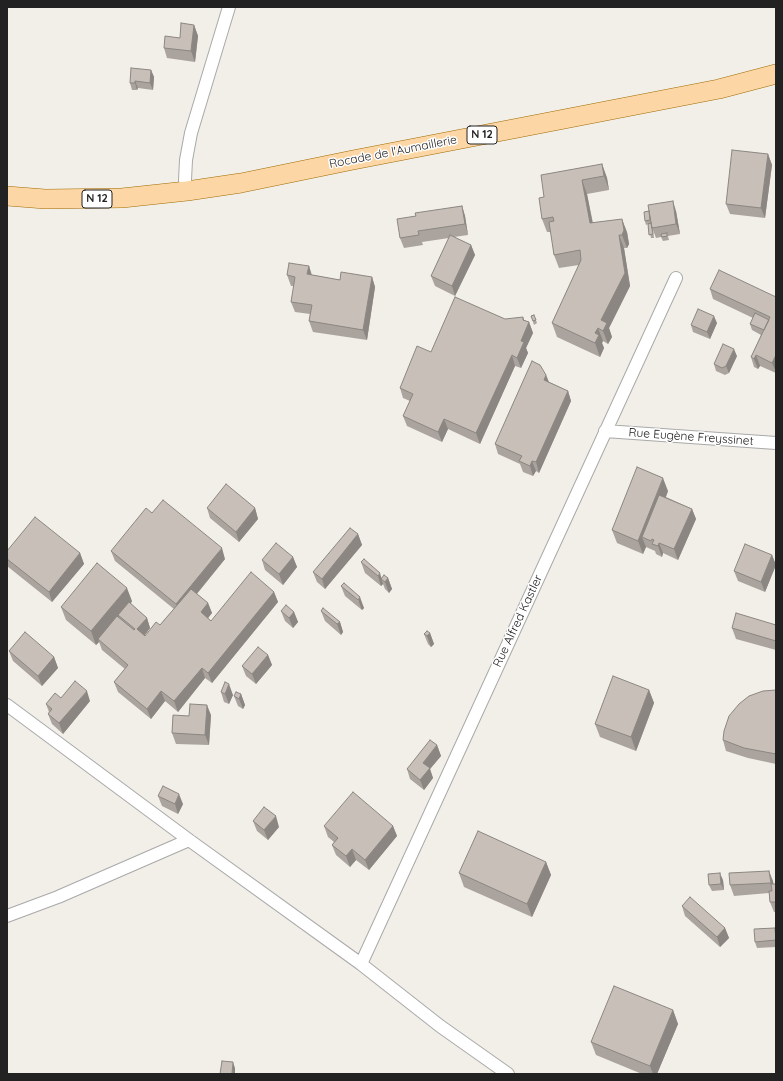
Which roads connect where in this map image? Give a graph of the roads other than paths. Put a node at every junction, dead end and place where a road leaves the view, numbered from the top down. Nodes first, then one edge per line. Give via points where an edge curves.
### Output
1 (229, 7) edge
2 (776, 74) edge
3 (187, 191) junction
4 (7, 196) edge
5 (676, 278) dead end
6 (605, 431) junction
7 (776, 443) edge
8 (7, 705) edge
9 (189, 840) junction
10 (7, 916) edge
11 (361, 964) junction
12 (508, 1074) edge

1 - 3 street via 191,133 186,160
2 - 3 main road, Rocade de l'Aumaillerie / N 12 via 719,89 241,183
3 - 4 main road, Rocade de l'Aumaillerie / N 12 via 122,198 45,199
5 - 6 street, Rue Alfred Kastler
6 - 7 street, Rue Eugène Freyssinet
6 - 11 street, Rue Alfred Kastler
8 - 9 street
9 - 10 street via 58,897
9 - 11 street
11 - 12 street via 440,1026

